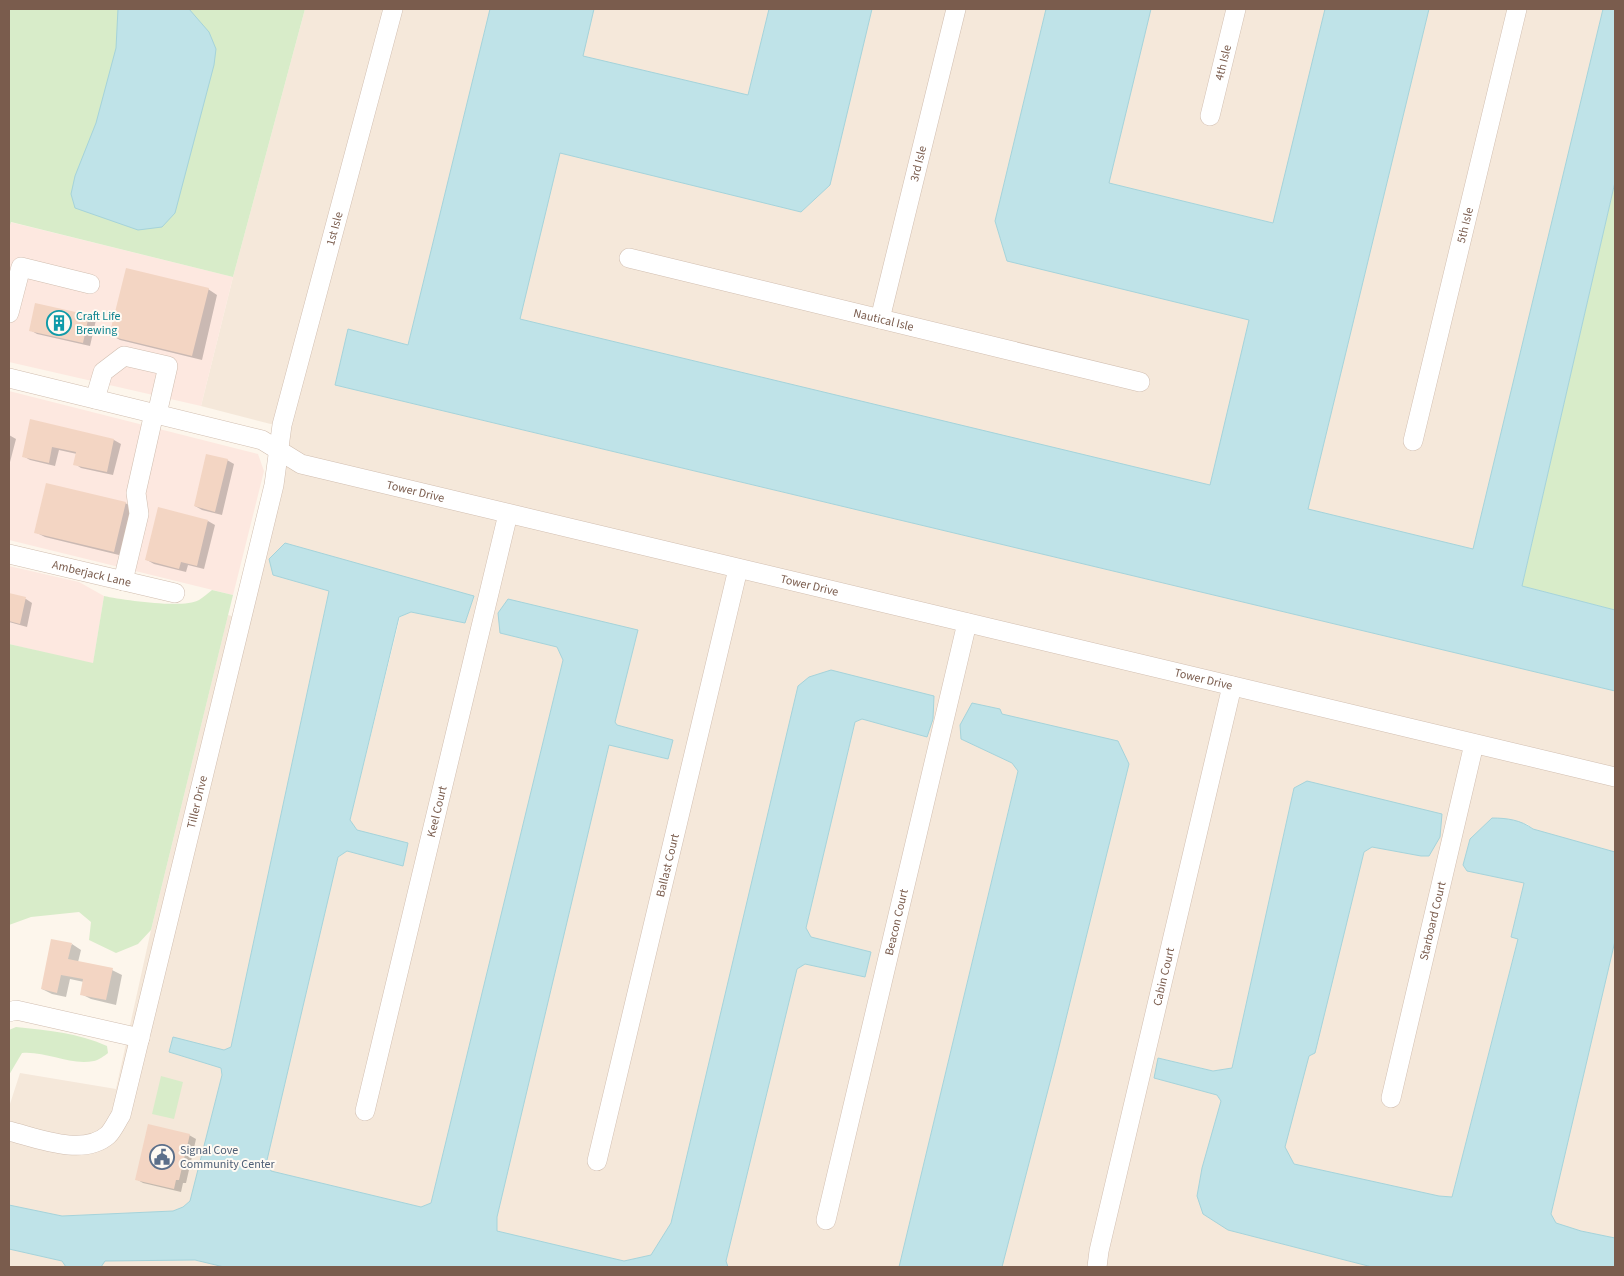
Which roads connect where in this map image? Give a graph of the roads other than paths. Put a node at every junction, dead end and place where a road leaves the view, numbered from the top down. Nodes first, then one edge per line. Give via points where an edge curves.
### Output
1 (393, 9) edge
2 (956, 9) edge
3 (1236, 9) edge
4 (1517, 9) edge
5 (1210, 116) dead end
6 (629, 258) dead end
7 (90, 284) dead end
8 (9, 314) edge
9 (880, 319) junction
10 (9, 378) edge
11 (1140, 382) dead end
12 (96, 399) junction
13 (155, 413) junction
14 (1413, 441) dead end
15 (278, 450) junction
16 (508, 514) junction
17 (9, 554) edge
18 (738, 569) junction
19 (123, 581) junction
20 (175, 593) dead end
21 (967, 623) junction
22 (1232, 686) junction
23 (1474, 744) junction
24 (1615, 778) edge
25 (9, 1012) edge
26 (140, 1038) junction
27 (1391, 1098) dead end
28 (365, 1111) dead end
29 (9, 1131) edge
30 (596, 1161) dead end
31 (826, 1220) dead end
32 (1097, 1267) edge

1 - 15 street, 1st Isle
2 - 9 street, 3rd Isle
3 - 5 street, 4th Isle
4 - 14 street, 5th Isle
6 - 9 street, Nautical Isle
7 - 8 street via 21,267
9 - 11 street, Nautical Isle
10 - 12 street, Tower Drive
12 - 13 street, Tower Drive
12 - 13 street via 103,372 124,356 168,366
13 - 15 street, Tower Drive via 262,440
13 - 19 street via 136,493 139,514
15 - 16 street, Tower Drive via 301,464
15 - 26 street, Tiller Drive via 271,495
16 - 18 street, Tower Drive
16 - 28 street, Keel Court
17 - 19 street, Amberjack Lane
18 - 21 street, Tower Drive
18 - 30 street, Ballast Court
19 - 20 street, Amberjack Lane
21 - 22 street, Tower Drive
21 - 31 street, Beacon Court
22 - 23 street, Tower Drive
22 - 32 street, Cabin Court
23 - 24 street, Tower Drive
23 - 27 street, Starboard Court
25 - 26 street via 16,1010
26 - 29 street, Tiller Drive via 121,1115 108,1135 80,1146

